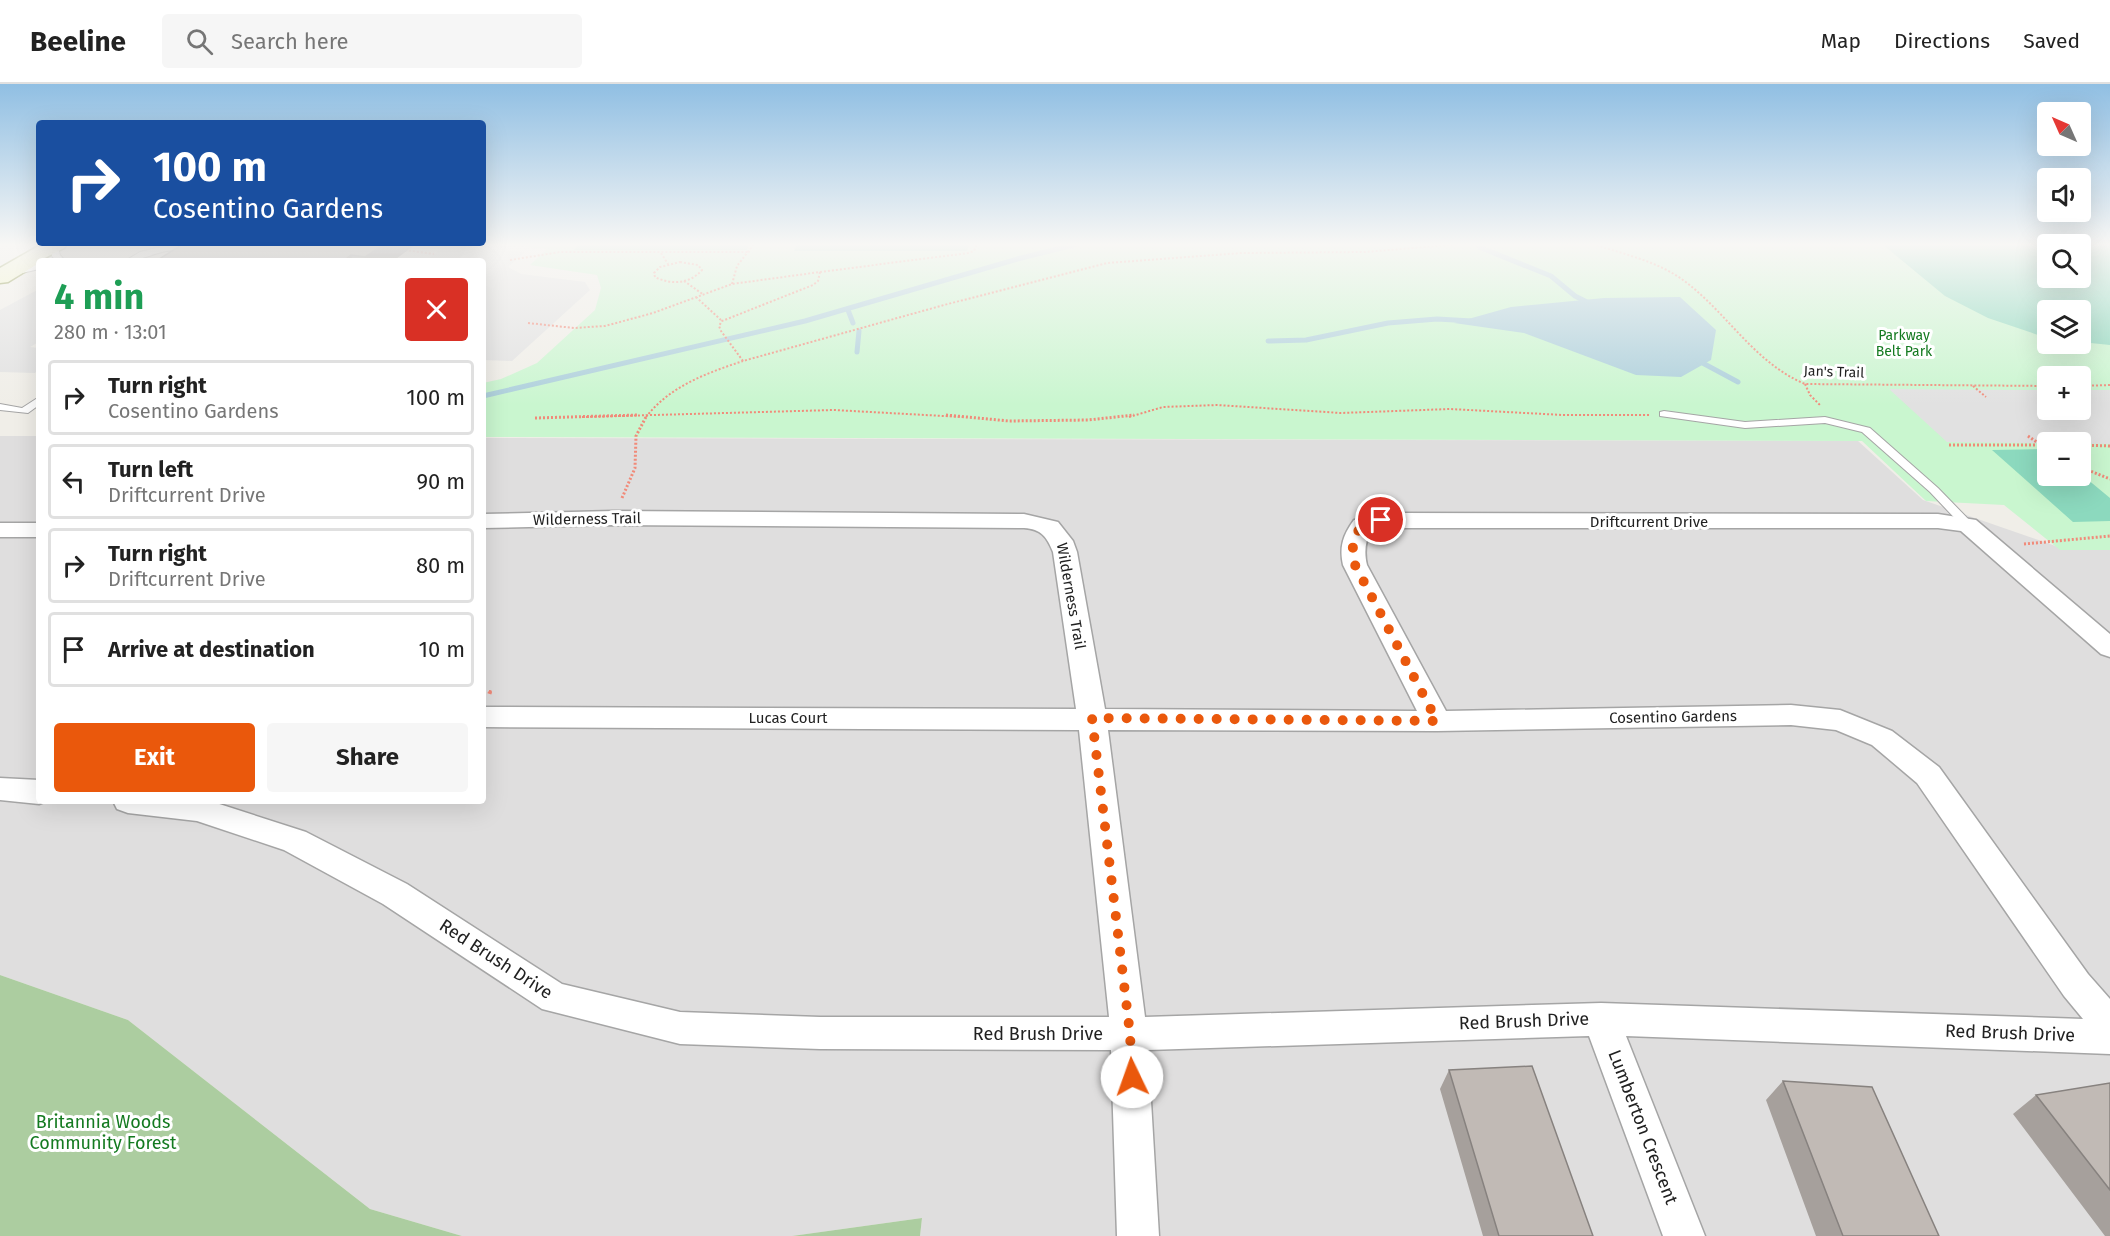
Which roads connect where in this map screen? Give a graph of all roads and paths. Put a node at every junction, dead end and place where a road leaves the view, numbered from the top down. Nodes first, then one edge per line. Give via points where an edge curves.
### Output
1 (694, 298) edge
2 (697, 298) edge
3 (781, 298) edge
4 (972, 298) edge
5 (1702, 298) edge
6 (722, 321) junction
7 (528, 323) dead end
8 (744, 361) junction
9 (1972, 385) junction
10 (2110, 385) edge
11 (2037, 386) edge
12 (2091, 386) edge
13 (1986, 397) dead end
14 (36, 402) edge
15 (0, 407) edge
16 (24, 411) junction
17 (36, 411) edge
18 (1664, 414) joint
19 (0, 416) edge
20 (647, 416) junction
21 (535, 418) dead end
22 (2028, 436) dead end
23 (2037, 443) edge
24 (1949, 445) dead end
25 (2037, 445) edge
26 (2091, 445) edge
27 (2110, 446) edge
28 (2091, 471) edge
29 (2110, 479) edge
30 (613, 518) junction
31 (486, 521) edge
32 (1968, 525) junction
33 (0, 530) edge
34 (36, 530) edge
35 (2110, 536) edge
36 (1992, 545) junction
37 (2110, 648) edge
38 (486, 717) edge
39 (1092, 718) junction
40 (1437, 721) junction
41 (0, 789) edge
42 (36, 792) edge
43 (154, 804) edge
44 (1601, 1018) junction
45 (2110, 1025) edge
46 (1130, 1034) junction
47 (2110, 1037) edge
48 (1138, 1236) edge
49 (1684, 1236) edge

1 - 7 path via 604,326 574,328
2 - 6 path
3 - 6 path
4 - 8 path
5 - 9 path, Jan's Trail via 1764,359 1786,377 1805,384
6 - 8 path via 721,331
8 - 20 path via 676,388
9 - 11 path, Jan's Trail
9 - 13 path
10 - 12 path
14 - 16 lane
15 - 16 lane
16 - 17 lane
16 - 19 lane
18 - 20 path via 1563,416 1450,409 1341,413 1217,405 1163,407 1128,417 1089,420 1009,421 834,410
18 - 32 lane via 1745,425 1825,420 1866,430
20 - 21 path
20 - 30 path via 634,445 635,469
22 - 23 path
24 - 25 path
26 - 27 path
28 - 29 path
30 - 31 street, Wilderness Trail
30 - 39 street, Wilderness Trail via 1039,522 1060,535 1065,552
32 - 36 street
32 - 40 street, Driftcurrent Drive via 1938,521 1399,519 1362,525 1351,549 1355,565
33 - 34 street
35 - 36 path
36 - 37 street
38 - 39 street, Lucas Court
39 - 40 street, Cosentino Gardens
39 - 46 street, Wilderness Trail
40 - 45 street, Cosentino Gardens via 1791,715 1840,720 1882,738 1928,776 2076,985
41 - 42 street
43 - 46 street, Red Brush Drive via 198,809 295,841 395,894 554,998 577,1004 680,1028 820,1033
44 - 46 street, Red Brush Drive
44 - 47 street, Red Brush Drive
44 - 49 street, Lumberton Crescent
46 - 48 street, Wilderness Trail

